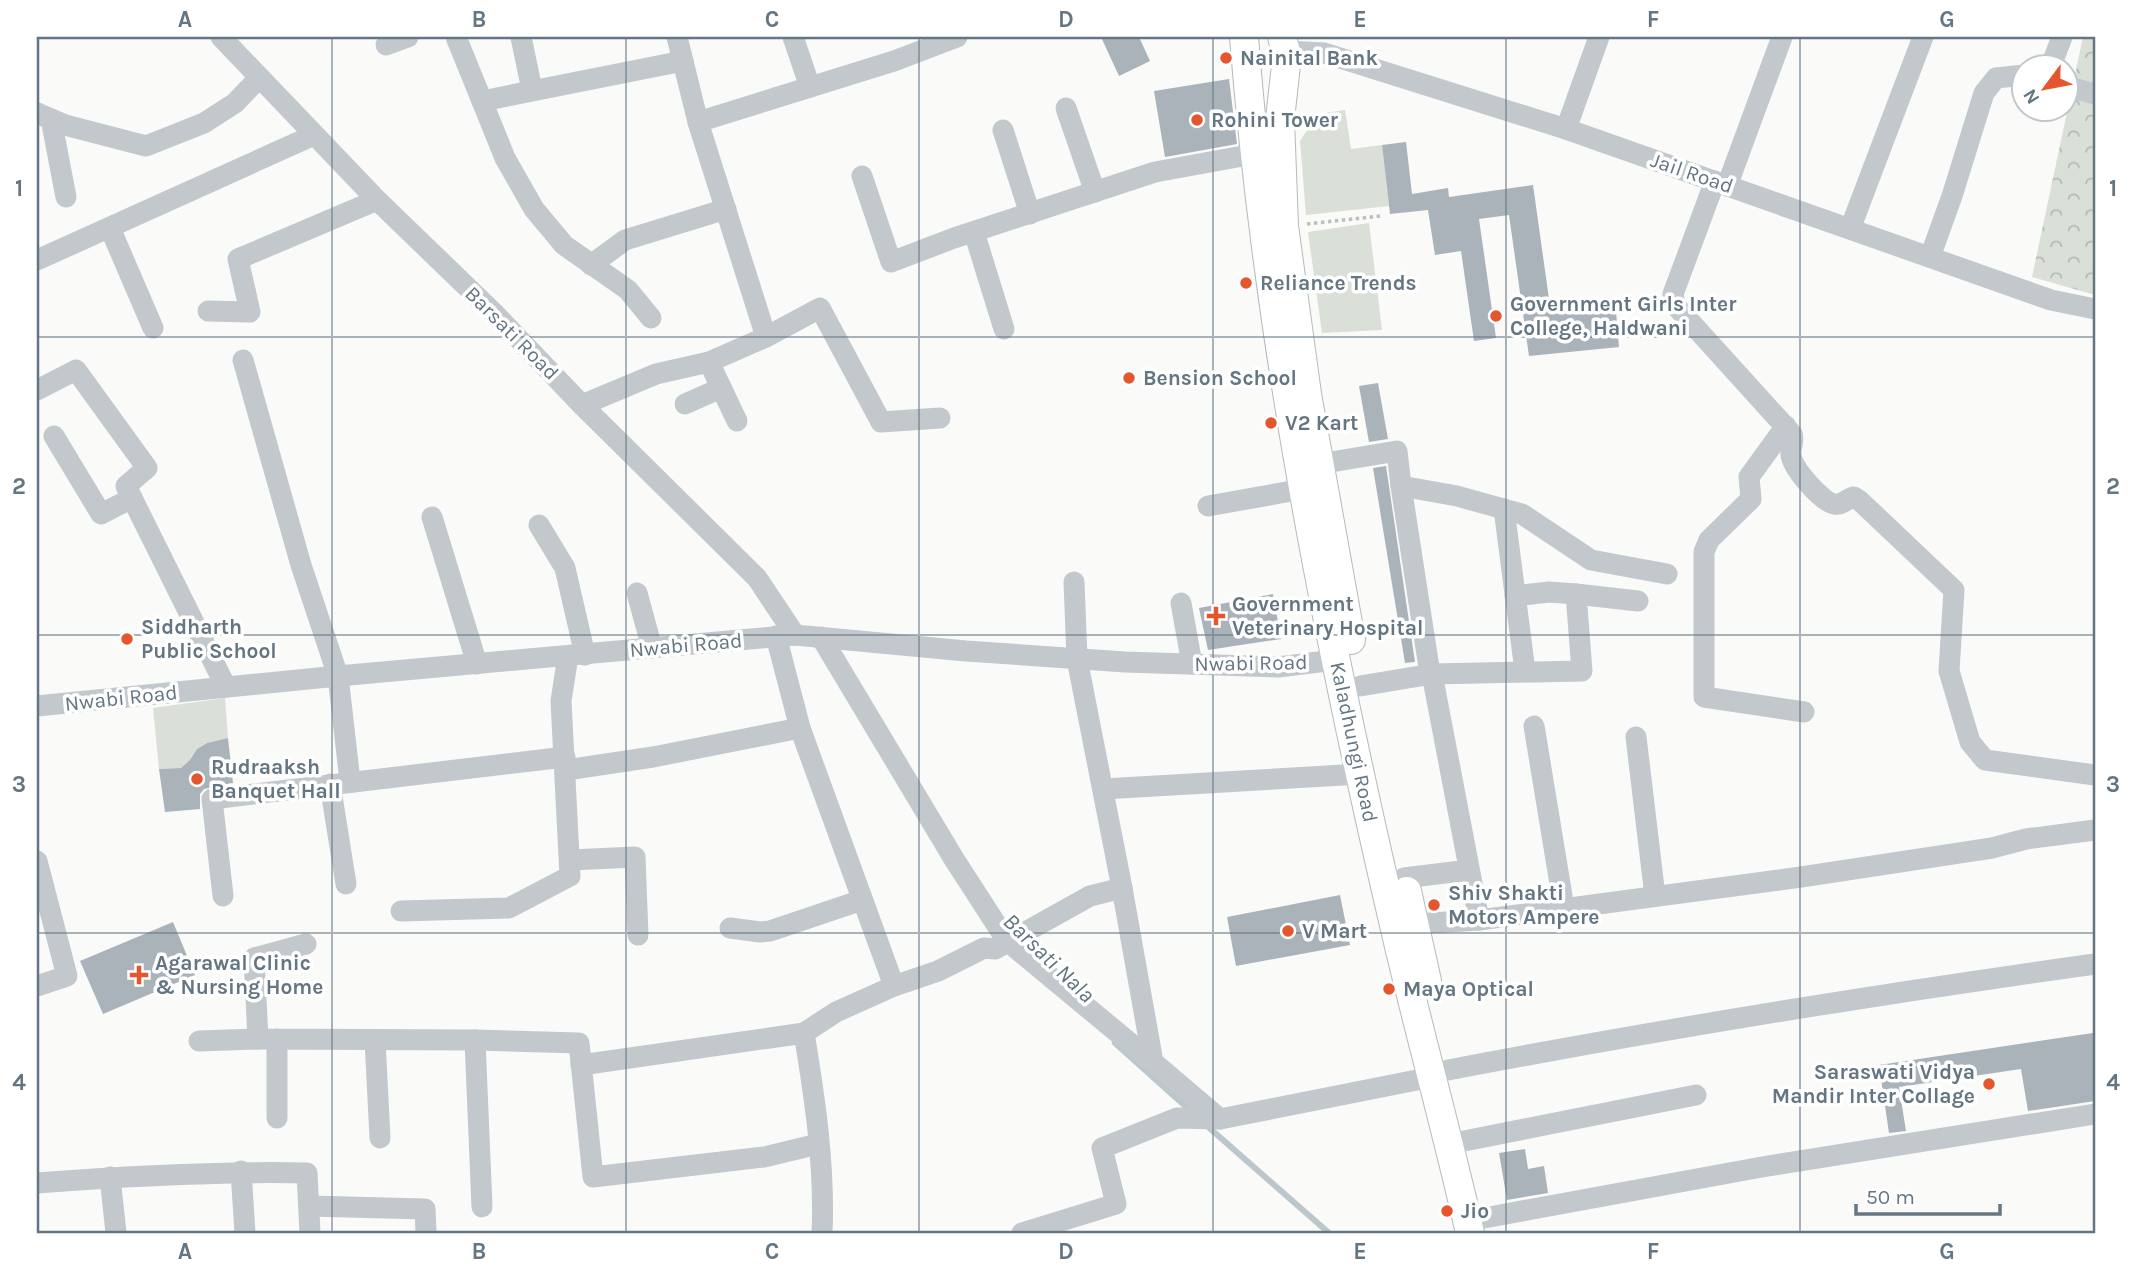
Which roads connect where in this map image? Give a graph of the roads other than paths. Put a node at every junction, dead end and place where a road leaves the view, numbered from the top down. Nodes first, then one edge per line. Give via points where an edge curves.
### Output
1 (221, 37) edge
2 (408, 37) edge
3 (456, 37) edge
4 (521, 37) edge
5 (677, 37) edge
6 (793, 37) edge
7 (957, 37) edge
8 (1244, 37) edge
9 (1600, 37) edge
10 (1782, 37) edge
11 (1923, 37) edge
12 (386, 45) dead end
13 (1284, 55) edge
14 (683, 61) junction
15 (2010, 76) edge
16 (259, 78) junction
17 (1248, 81) junction
18 (810, 88) junction
19 (532, 90) junction
20 (482, 101) junction
21 (1066, 108) dead end
22 (44, 116) edge
23 (698, 122) junction
24 (1566, 129) junction
25 (1003, 130) dead end
26 (314, 135) junction
27 (1254, 154) junction
28 (862, 176) dead end
29 (1721, 183) junction
30 (1096, 192) junction
31 (66, 197) dead end
32 (377, 200) junction
33 (726, 209) junction
34 (1030, 214) junction
35 (110, 228) junction
36 (1850, 229) junction
37 (974, 232) junction
38 (1930, 257) junction
39 (37, 260) edge
40 (591, 265) junction
41 (2095, 309) edge
42 (208, 311) dead end
43 (651, 318) dead end
44 (153, 328) dead end
45 (1004, 329) dead end
46 (766, 337) junction
47 (243, 360) dead end
48 (709, 362) junction
49 (722, 388) junction
50 (37, 390) edge
51 (685, 404) dead end
52 (582, 405) junction
53 (940, 418) dead end
54 (737, 421) dead end
55 (1786, 426) junction
56 (44, 433) edge
57 (1319, 464) junction
58 (1401, 486) junction
59 (1303, 489) junction
60 (132, 498) junction
61 (1208, 506) dead end
62 (1504, 509) junction
63 (432, 517) dead end
64 (539, 525) dead end
65 (1667, 574) dead end
66 (1074, 582) dead end
67 (637, 593) dead end
68 (1576, 593) junction
69 (1515, 596) junction
70 (1638, 601) dead end
71 (1181, 603) dead end
72 (785, 636) junction
73 (821, 637) junction
74 (652, 648) junction
75 (577, 655) junction
76 (1345, 658) junction
77 (1077, 659) junction
78 (477, 664) junction
79 (1192, 664) junction
80 (1525, 671) junction
81 (1431, 674) junction
82 (338, 676) junction
83 (1360, 686) junction
84 (226, 687) junction
85 (37, 706) edge
86 (1804, 712) dead end
87 (1534, 726) dead end
88 (800, 728) junction
89 (1636, 737) dead end
90 (565, 763) junction
91 (1361, 774) junction
92 (2095, 775) edge
93 (340, 782) junction
94 (1104, 789) junction
95 (2095, 830) edge
96 (37, 860) edge
97 (570, 860) junction
98 (1469, 870) junction
99 (1404, 878) junction
100 (346, 884) dead end
101 (1122, 888) junction
102 (223, 896) dead end
103 (1655, 896) junction
104 (863, 900) junction
105 (1564, 908) junction
106 (401, 911) dead end
107 (1479, 920) junction
108 (1414, 924) junction
109 (730, 928) dead end
110 (638, 935) dead end
111 (306, 944) dead end
112 (1001, 945) junction
113 (2095, 964) edge
114 (37, 985) edge
115 (894, 986) junction
116 (804, 1033) junction
117 (267, 1039) junction
118 (375, 1040) junction
119 (475, 1040) junction
120 (199, 1041) dead end
121 (1153, 1062) junction
122 (581, 1065) junction
123 (1440, 1073) junction
124 (1696, 1095) dead end
125 (2095, 1114) edge
126 (276, 1118) dead end
127 (1207, 1119) junction
128 (380, 1138) dead end
129 (1464, 1141) junction
130 (818, 1144) junction
131 (242, 1171) junction
132 (110, 1177) junction
133 (37, 1183) edge
134 (309, 1206) junction
135 (482, 1207) dead end
136 (1477, 1226) edge
137 (116, 1233) edge
138 (245, 1233) edge
139 (310, 1233) edge
140 (426, 1233) edge
141 (822, 1233) edge
142 (1022, 1233) edge

1 - 16 street, Barsati Road
2 - 12 street
3 - 20 street
4 - 19 street
5 - 14 street
6 - 18 street
7 - 18 street
8 - 17 main road, Kaladhungi Road
9 - 24 street
10 - 29 street
11 - 36 street
13 - 17 main road via 1266,84
13 - 24 street, Jail Road via 1324,53
13 - 57 main road, Kaladhungi Road via 1280,119 1284,226
14 - 19 street
14 - 23 street
15 - 38 street via 1996,78 1984,93
16 - 22 street via 234,103 204,123 146,146
16 - 26 street, Barsati Road
17 - 27 main road, Kaladhungi Road
18 - 23 street
19 - 20 street
20 - 40 street via 505,158 534,209 564,245
21 - 30 street
22 - 31 street
23 - 33 street
24 - 29 street, Jail Road
25 - 34 street
26 - 32 street, Barsati Road
26 - 35 street
27 - 30 street via 1155,172
27 - 59 main road, Kaladhungi Road via 1276,332
28 - 37 street via 891,262
29 - 36 street, Jail Road
29 - 55 street via 1672,301
30 - 34 street
32 - 42 street via 238,259 250,312
32 - 52 street, Barsati Road
33 - 40 street via 625,240
33 - 46 street
34 - 37 street
35 - 39 street
35 - 44 street
36 - 38 street, Jail Road
37 - 45 street
38 - 41 street, Jail Road via 2052,300
40 - 43 street via 628,290
46 - 48 street
46 - 53 street via 820,309 881,422
47 - 82 street
48 - 49 street
48 - 52 street via 656,374
49 - 51 street
49 - 54 street
50 - 60 street via 76,370 147,468 126,486
52 - 72 street, Barsati Road via 757,578
55 - 86 street via 1749,477 1751,499 1709,540 1704,552 1704,697
55 - 92 street via 1794,437 1791,457 1822,498 1836,505 1850,497 1860,501 1954,590 1949,671 1970,742 1978,753 1985,760
56 - 60 street via 100,514
57 - 58 street via 1397,451
57 - 76 main road, Kaladhungi Road
58 - 62 street
58 - 81 street
59 - 61 street
59 - 76 main road, Kaladhungi Road
60 - 84 street
62 - 65 street via 1522,514 1591,560
62 - 69 street
63 - 78 street
64 - 75 street via 565,568
66 - 77 street
67 - 74 street
68 - 69 street
68 - 70 street
68 - 80 street via 1582,671
69 - 80 street
71 - 79 street
72 - 73 street, Nwabi Road
72 - 74 street, Nwabi Road
72 - 88 street, Barsati Road
73 - 77 street, Nwabi Road
73 - 112 street
74 - 75 street, Nwabi Road
75 - 78 street, Nwabi Road
75 - 90 street via 561,701
76 - 79 street, Nwabi Road via 1278,667
76 - 83 main road, Kaladhungi Road
76 - 91 main road, Kaladhungi Road
77 - 79 street, Nwabi Road
77 - 94 street
78 - 82 street, Nwabi Road
80 - 81 street
81 - 83 street
81 - 98 street
82 - 84 street, Nwabi Road
82 - 93 street
83 - 99 main road, Kaladhungi Road
84 - 85 street, Nwabi Road
87 - 105 street
88 - 90 street via 653,757
88 - 104 street, Barsati Road
89 - 103 street
90 - 93 street
90 - 97 street
91 - 94 street
91 - 123 main road, Kaladhungi Road via 1398,944
93 - 100 street
93 - 102 street via 212,799
94 - 101 street
95 - 103 street
96 - 114 street via 66,976
97 - 106 street via 570,876 509,908
97 - 110 street via 635,857
98 - 99 street
98 - 107 street
99 - 108 main road, Kaladhungi Road
101 - 112 street via 1090,896
101 - 121 street
103 - 105 street
104 - 109 street via 770,931
104 - 115 street, Barsati Road
105 - 107 street
107 - 108 street
108 - 123 main road, Kaladhungi Road
111 - 117 street via 254,958
112 - 115 street
112 - 121 street
113 - 123 street via 1876,995
115 - 116 street via 836,1012
116 - 122 street
116 - 130 street
117 - 118 street
117 - 120 street
117 - 126 street
118 - 119 street
118 - 128 street
119 - 122 street via 579,1043
119 - 135 street
121 - 127 street
122 - 130 street via 593,1177 764,1157
123 - 127 street
123 - 129 main road, Kaladhungi Road
123 - 136 main road, Kaladhungi Road
124 - 129 street
125 - 136 street via 1762,1167
127 - 142 street via 1177,1118 1102,1148 1116,1204
129 - 136 main road, Kaladhungi Road
130 - 141 street
131 - 132 street
131 - 134 street via 307,1173
131 - 138 street
132 - 133 street
132 - 137 street
134 - 139 street
134 - 140 street via 425,1209

